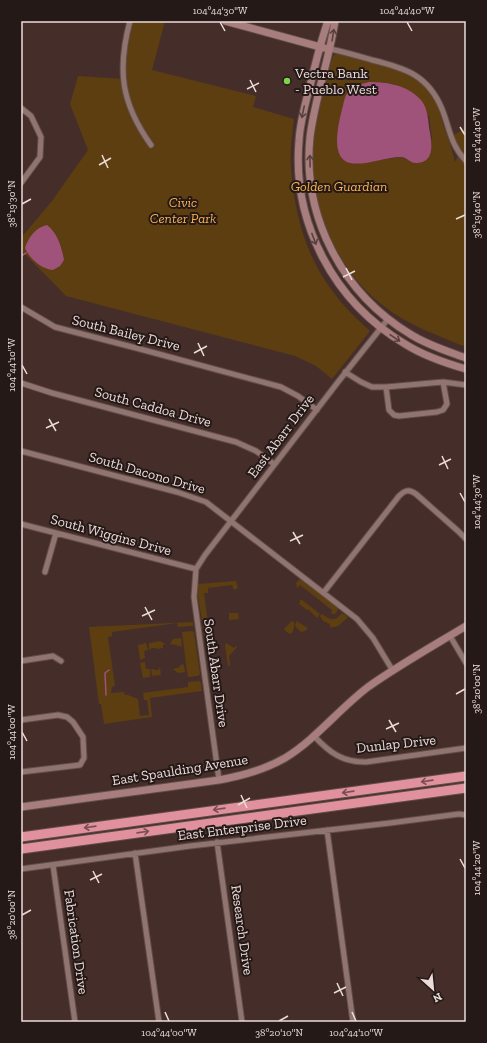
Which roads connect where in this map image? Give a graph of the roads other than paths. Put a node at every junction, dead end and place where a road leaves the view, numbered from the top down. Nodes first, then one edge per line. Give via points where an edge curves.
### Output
1 (130, 21) edge
2 (225, 21) edge
3 (328, 21) edge
4 (335, 21) edge
5 (320, 47) junction
6 (330, 49) junction
7 (21, 108) edge
8 (150, 145) dead end
9 (466, 161) edge
10 (21, 183) edge
11 (21, 307) edge
12 (388, 319) junction
13 (381, 328) junction
14 (466, 358) edge
15 (466, 369) edge
16 (345, 372) junction
17 (443, 382) junction
18 (21, 383) edge
19 (466, 385) edge
20 (386, 387) junction
21 (317, 410) junction
22 (21, 451) edge
23 (274, 464) junction
24 (231, 521) junction
25 (21, 524) edge
26 (56, 533) junction
27 (466, 539) edge
28 (196, 569) junction
29 (45, 572) dead end
30 (324, 592) junction
31 (466, 626) edge
32 (450, 636) junction
33 (21, 660) edge
34 (61, 661) dead end
35 (466, 663) edge
36 (393, 671) junction
37 (21, 720) edge
38 (314, 736) junction
39 (466, 748) edge
40 (21, 772) edge
41 (466, 776) edge
42 (219, 780) junction
43 (466, 788) edge
44 (21, 807) edge
45 (466, 815) edge
46 (327, 830) junction
47 (21, 836) edge
48 (217, 842) junction
49 (21, 849) edge
50 (135, 853) junction
51 (53, 865) junction
52 (21, 869) edge
53 (75, 1022) edge
54 (159, 1022) edge
55 (242, 1022) edge
56 (354, 1022) edge

1 - 8 street via 124,50 125,88 135,120
2 - 5 main road
3 - 5 main road
6 -> 4 main road
5 - 6 main road
5 -> 13 main road via 299,135 298,168 303,205 314,242 335,280 363,313
6 - 9 street via 400,67 424,82 440,104 453,144
12 -> 6 main road via 367,301 339,266 325,237 314,202 310,136
7 - 10 street via 31,116 41,137 40,157
11 - 21 street, South Bailey Drive via 55,328 281,387
12 - 13 street, East Abarr Drive
12 - 14 main road via 426,343
13 -> 15 main road via 421,353
13 - 16 street, East Abarr Drive
16 - 20 street via 372,387
16 - 21 street, East Abarr Drive
17 - 19 street
17 - 20 street
17 - 20 street via 447,404 443,410 398,416 389,410
18 - 23 street, South Caddoa Drive via 236,442 256,451
21 - 23 street, East Abarr Drive
22 - 24 street, South Dacono Drive via 177,492 206,502
23 - 24 street, East Abarr Drive
24 - 28 street, East Abarr Drive
24 - 30 street, South Dacono Drive
25 - 26 street, South Wiggins Drive
26 - 28 street, South Wiggins Drive
26 - 29 street
27 - 30 street via 416,494 409,490 405,491
28 - 42 street, South Abarr Drive via 195,606
30 - 36 street, South Dacono Drive via 362,624
31 - 32 main road, East Spaulding Avenue
32 - 35 street
32 - 36 main road, East Spaulding Avenue
33 - 34 street via 52,656
36 - 38 main road, East Spaulding Avenue via 363,691
37 - 40 street via 58,715 67,717 83,737 84,758 80,765
38 - 39 street, Dunlap Drive via 340,758 356,762
38 - 42 main road, East Spaulding Avenue via 269,766 248,774
41 -> 47 highway
42 - 44 main road, East Spaulding Avenue
49 -> 43 highway
45 - 46 street, East Enterprise Drive
46 - 48 street, East Enterprise Drive
46 - 56 street
48 - 50 street, East Enterprise Drive
48 - 55 street, Research Drive
50 - 51 street, East Enterprise Drive
50 - 54 street
51 - 52 street, East Enterprise Drive
51 - 53 street, Fabrication Drive

